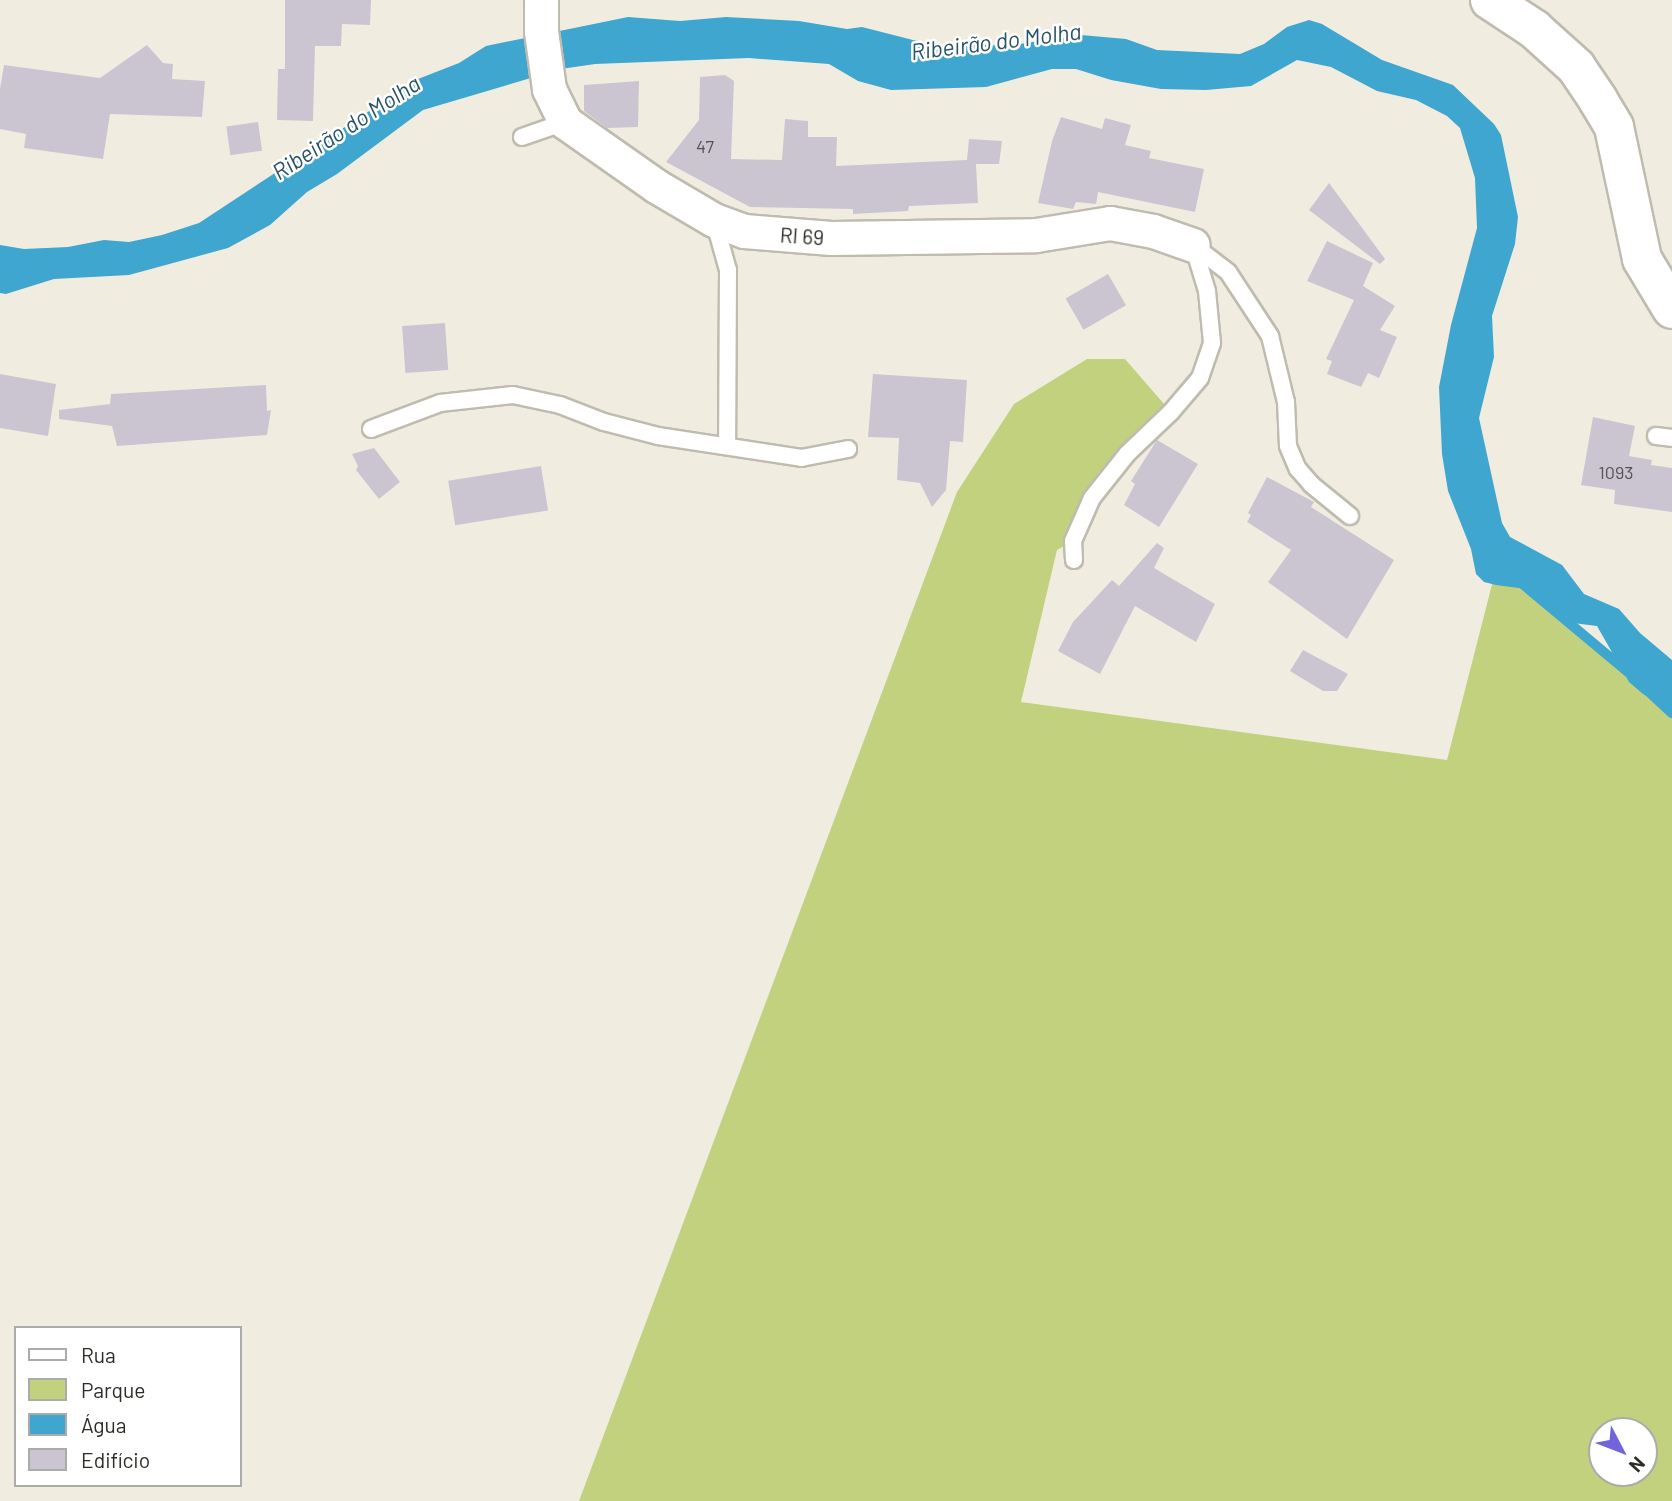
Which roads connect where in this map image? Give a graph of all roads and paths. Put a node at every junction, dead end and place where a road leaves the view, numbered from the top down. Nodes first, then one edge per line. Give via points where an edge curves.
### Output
1 (1490, 0) edge
2 (541, 15) edge
3 (565, 122) junction
4 (522, 137) dead end
5 (714, 220) junction
6 (1193, 245) junction
7 (1672, 309) edge
8 (372, 429) dead end
9 (727, 446) junction
10 (848, 449) dead end
11 (1350, 516) dead end
12 (1074, 560) dead end

1 - 7 street via 1534,29 1576,67 1614,127 1642,259
2 - 3 street, RI 69 via 549,89
3 - 4 lane
3 - 5 street, RI 69
5 - 6 street, RI 69 via 744,231 831,238 1036,235 1110,223
5 - 9 lane via 728,270
6 - 11 lane via 1228,272 1270,336 1286,402 1288,446 1312,485
6 - 12 lane via 1207,291 1212,343 1200,378 1092,498 1073,541
8 - 9 lane via 440,403 513,395 658,436
9 - 10 lane via 801,457

